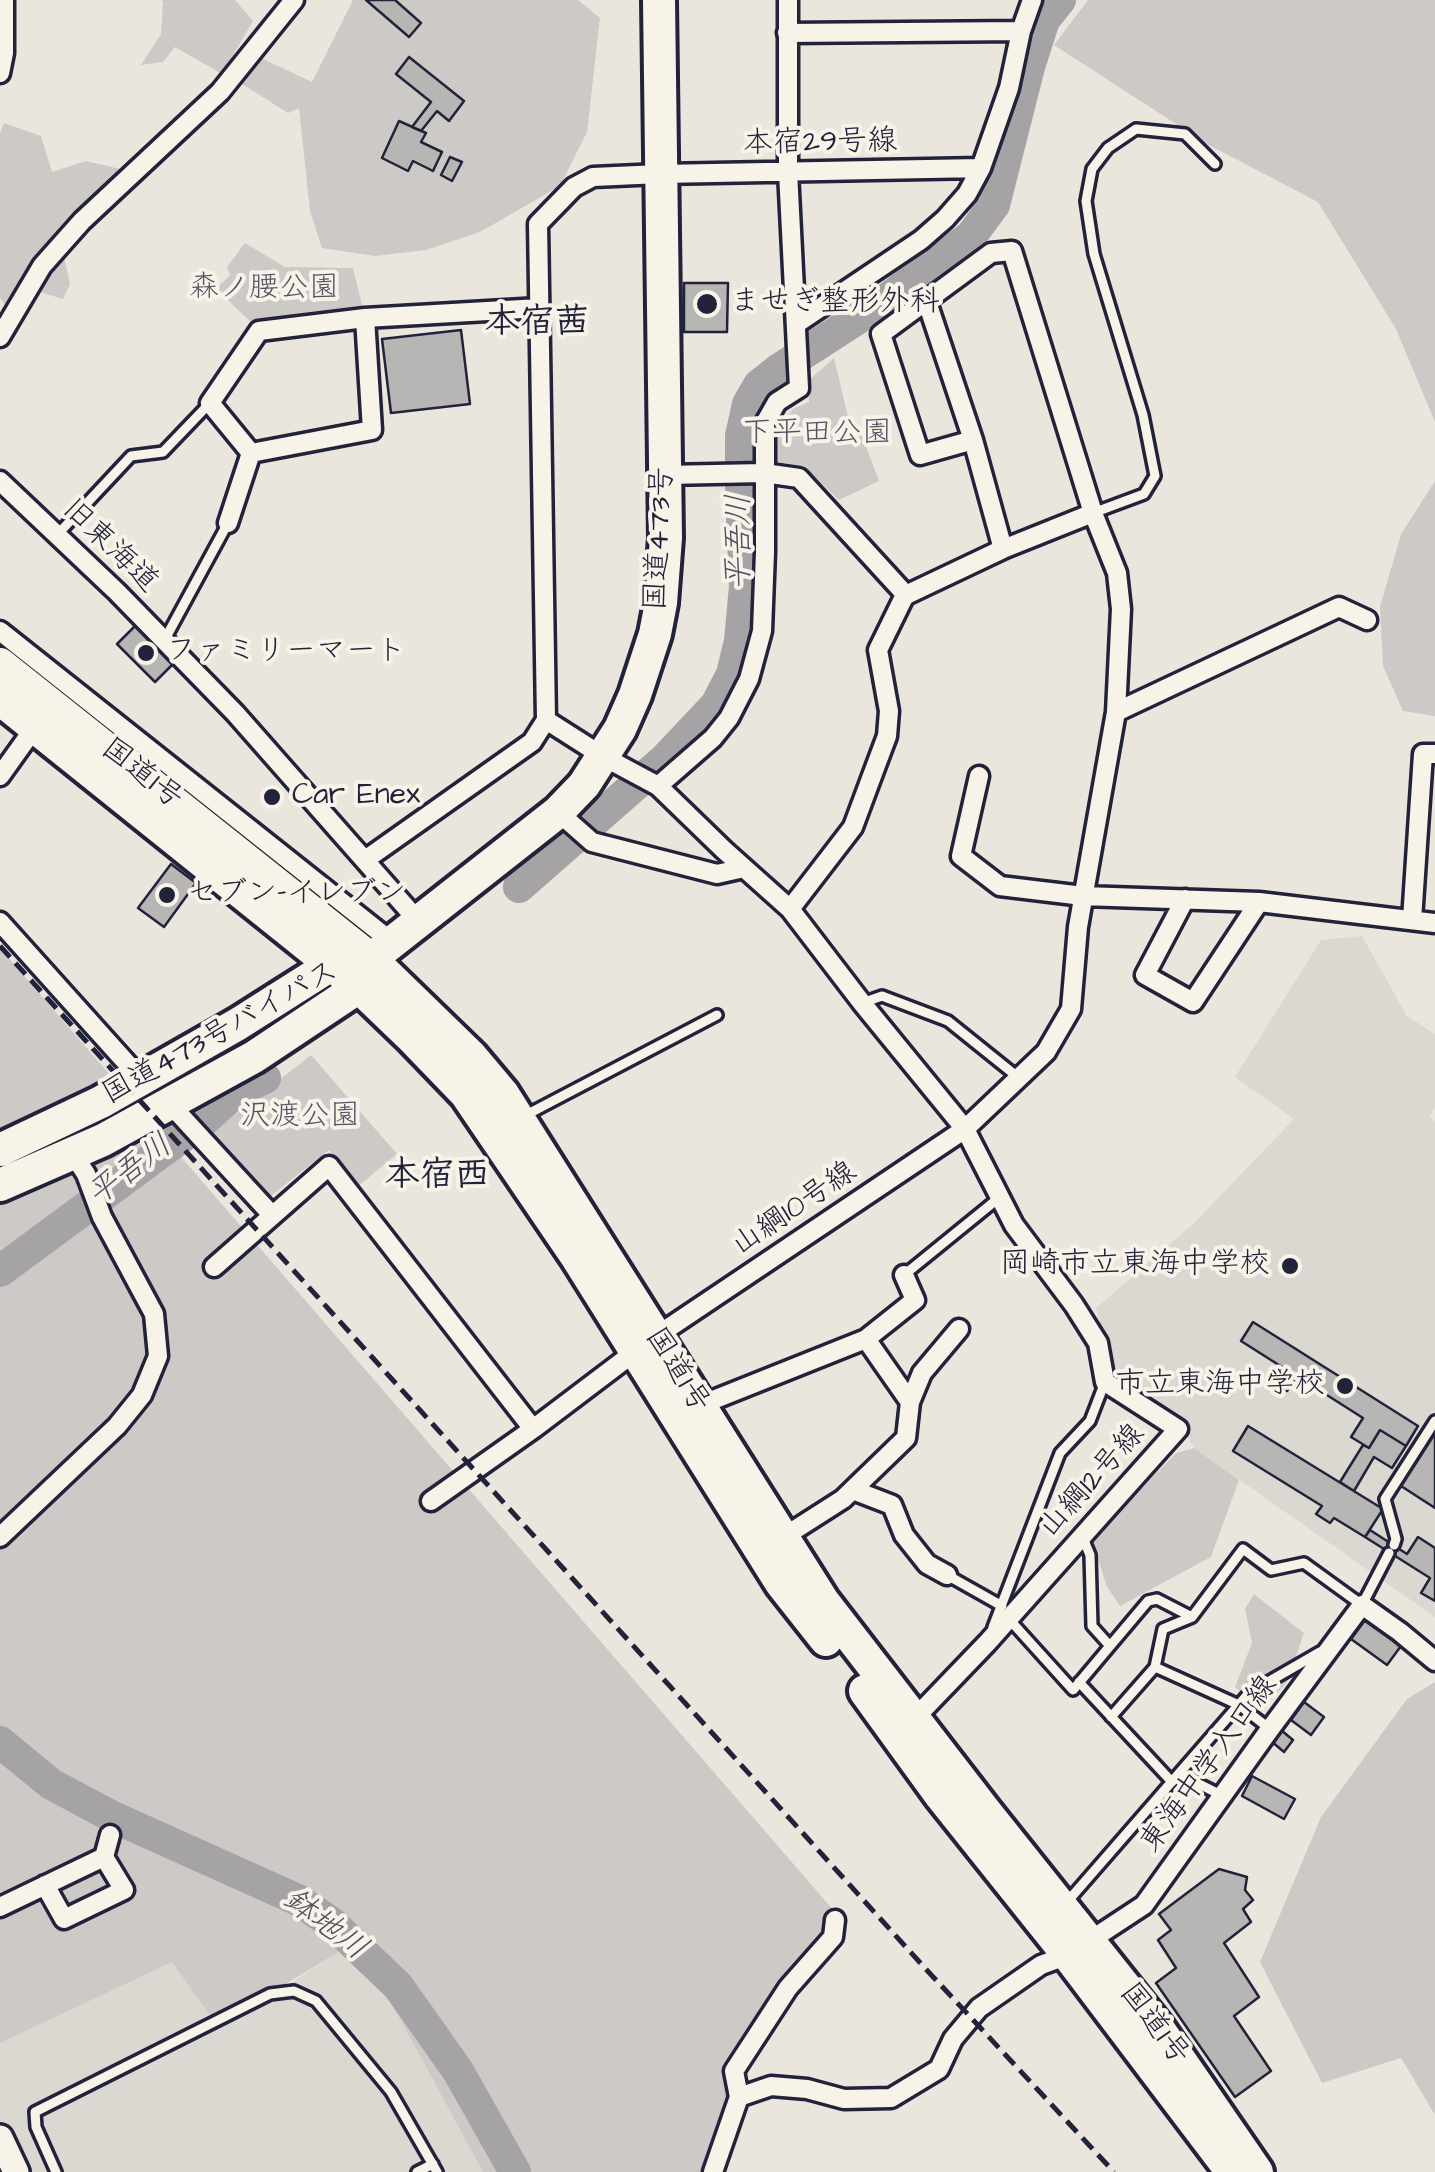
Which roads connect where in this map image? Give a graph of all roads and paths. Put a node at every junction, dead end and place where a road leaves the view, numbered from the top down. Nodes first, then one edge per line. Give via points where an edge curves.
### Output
1 (4, 0) edge
2 (659, 0) edge
3 (788, 0) edge
4 (1032, 0) edge
5 (293, 1) edge
6 (1021, 31) junction
7 (787, 32) junction
8 (0, 72) edge
9 (1215, 164) dead end
10 (981, 168) junction
11 (788, 172) junction
12 (660, 174) junction
13 (926, 299) junction
14 (540, 308) junction
15 (365, 318) junction
16 (2, 326) edge
17 (796, 331) junction
18 (210, 403) junction
19 (973, 440) junction
20 (251, 454) junction
21 (764, 473) junction
22 (665, 475) junction
23 (0, 481) edge
24 (1092, 513) junction
25 (228, 523) joint
26 (58, 535) junction
27 (1003, 549) junction
28 (906, 595) junction
29 (1367, 620) dead end
30 (0, 631) edge
31 (164, 641) junction
32 (0, 664) edge
33 (0, 700) edge
34 (1116, 712) junction
35 (546, 720) junction
36 (35, 727) junction
37 (135, 738) junction
38 (102, 744) junction
39 (1435, 754) edge
40 (604, 757) junction
41 (0, 776) edge
42 (980, 776) dead end
43 (658, 786) junction
44 (558, 812) junction
45 (266, 842) junction
46 (365, 860) junction
47 (744, 868) junction
48 (271, 879) junction
49 (1084, 896) junction
50 (1185, 899) junction
51 (1260, 902) junction
52 (790, 908) junction
53 (1412, 920) junction
54 (0, 922) edge
55 (419, 922) junction
56 (1435, 924) edge
57 (374, 963) junction
58 (331, 965) junction
59 (862, 1004) junction
60 (718, 1015) dead end
61 (1019, 1078) junction
62 (140, 1079) junction
63 (174, 1108) junction
64 (519, 1119) junction
65 (965, 1129) junction
66 (3, 1143) edge
67 (80, 1164) junction
68 (0, 1185) edge
69 (1000, 1197) junction
70 (272, 1214) junction
71 (214, 1267) dead end
72 (904, 1275) joint
73 (959, 1329) dead end
74 (866, 1339) junction
75 (645, 1344) junction
76 (1105, 1382) junction
77 (910, 1402) junction
78 (698, 1406) junction
79 (1435, 1421) edge
80 (533, 1429) junction
81 (852, 1490) junction
82 (431, 1501) dead end
83 (1082, 1536) junction
84 (0, 1537) edge
85 (782, 1538) junction
86 (947, 1574) joint
87 (1362, 1605) junction
88 (1005, 1612) junction
89 (1192, 1617) junction
90 (1332, 1645) junction
91 (1110, 1646) junction
92 (1435, 1661) edge
93 (1155, 1668) junction
94 (1080, 1682) junction
95 (1239, 1705) junction
96 (1112, 1717) junction
97 (914, 1719) junction
98 (1270, 1729) junction
99 (1175, 1778) junction
100 (1222, 1796) junction
101 (110, 1835) dead end
102 (104, 1856) junction
103 (45, 1885) junction
104 (0, 1906) edge
105 (1062, 1908) junction
106 (835, 1920) dead end
107 (1078, 1948) junction
108 (739, 2097) junction
109 (0, 2138) edge
110 (435, 2168) edge
111 (16, 2172) edge
112 (56, 2172) edge
113 (417, 2172) edge
114 (712, 2172) edge
115 (1232, 2172) edge
116 (1256, 2172) edge

1 - 8 street
2 - 12 highway, 国道473号
3 - 7 street
4 - 6 street
5 - 16 street via 220,92 55,251
6 - 7 street
6 - 10 street
7 - 11 street
9 - 24 lane via 1184,134 1136,128 1092,169 1086,201 1094,254 1155,476 1144,494
10 - 11 street, 本宿29号線
10 - 17 street via 967,194 921,240
11 - 12 street, 本宿29号線
11 - 17 street
12 - 14 street, 本宿29号線 via 593,178 574,187 538,224
12 - 22 highway, 国道473号
13 - 19 street
13 - 19 street via 882,334 920,455
13 - 24 street via 991,253 1012,251
14 - 15 street
14 - 35 street
15 - 18 street via 259,331
15 - 20 street via 372,430
17 - 21 street via 799,388 777,402 765,423
18 - 20 street
18 - 26 lane via 163,452 132,456
19 - 27 street
20 - 25 street
21 - 22 street
21 - 28 street via 800,478
21 - 43 street via 762,631 749,679 712,738
22 - 40 highway, 国道473号 via 664,574 655,634
23 - 26 street, 旧東海道
24 - 27 street
24 - 34 street via 1117,574
25 - 31 lane
26 - 31 street, 旧東海道
27 - 28 street
28 - 52 street via 878,650 889,712 886,736 854,826
29 - 34 street via 1338,607
30 - 37 street
31 - 46 street, 旧東海道
32 - 38 highway, 国道1号
33 - 36 highway, 国道1号
34 - 49 street
35 - 40 street, 山綱12号線
35 - 46 street via 532,742
36 - 41 street
36 - 58 highway, 国道1号
37 - 38 street
37 - 45 street
38 - 48 highway, 国道1号
39 - 53 street via 1422,754
40 - 43 street, 山綱12号線
40 - 44 highway, 国道473号
42 - 49 street via 961,856 1000,886
43 - 47 street, 山綱12号線
44 - 47 street via 592,842 717,874
44 - 55 highway, 国道473号
45 - 48 street
45 - 57 street
46 - 55 street, 旧東海道
47 - 52 street, 山綱12号線
48 - 57 highway, 国道1号
49 - 50 street
49 - 61 street, 山綱10号線 via 1071,1009 1046,1052
50 - 51 street
50 - 51 street via 1145,975 1193,1002
51 - 53 street
52 - 59 street, 山綱12号線
53 - 56 street
54 - 62 street
55 - 57 highway, 国道473号
57 - 58 highway, 国道473号バイパス
57 - 63 highway, 国道473号バイパス via 254,1057
57 - 64 highway, 国道1号 via 470,1056
57 - 75 highway, 国道1号 via 412,1037 466,1094
58 - 62 highway, 国道473号バイパス
59 - 61 lane via 882,996 948,1021
59 - 65 street, 山綱12号線
60 - 64 lane
61 - 65 street, 山綱10号線
62 - 66 highway, 国道473号バイパス
63 - 67 highway, 国道473号バイパス
63 - 70 street
64 - 75 highway, 国道1号 via 588,1225
65 - 69 street, 山綱12号線
65 - 75 street, 山綱10号線
67 - 68 highway, 国道473号バイパス
67 - 84 street via 154,1314 158,1356 142,1395 117,1426
69 - 72 lane
69 - 76 street, 山綱12号線 via 1098,1343
70 - 71 street
70 - 80 street via 329,1166
72 - 74 street via 915,1300
73 - 77 street via 922,1372
74 - 77 street
74 - 78 street
75 - 78 highway, 国道1号
75 - 80 street, 山綱10号線
75 - 107 highway, 国道1号 via 781,1583 941,1796
76 - 83 street, 山綱12号線 via 1178,1429
76 - 88 lane via 1090,1421 1060,1453
77 - 81 street via 906,1438
78 - 85 highway, 国道1号
79 - 87 lane via 1385,1499 1396,1539
80 - 82 street, 山綱10号線
81 - 85 street
81 - 86 street via 892,1504 904,1535 927,1564
83 - 88 street, 山綱12号線
83 - 91 lane via 1090,1555 1092,1626
85 - 97 highway, 国道1号
86 - 88 lane
87 - 89 lane via 1304,1562 1272,1570 1243,1549
87 - 90 street, 東海中学入口線
87 - 92 street
88 - 94 lane via 1074,1690
88 - 97 street, 山綱12号線 via 987,1643
89 - 91 lane via 1148,1601
89 - 93 lane via 1163,1629
90 - 95 lane
90 - 98 street, 東海中学入口線
91 - 94 lane
93 - 95 lane
93 - 96 lane
94 - 96 lane
95 - 98 lane
95 - 99 lane
96 - 99 lane
97 - 105 highway, 国道1号
98 - 100 street, 東海中学入口線
99 - 100 lane
99 - 105 lane
100 - 107 street, 東海中学入口線 via 1144,1906
101 - 102 street
102 - 103 street
102 - 103 street via 124,1890 64,1920
103 - 104 street
105 - 107 highway, 国道1号
106 - 108 street via 833,1937 788,1988 734,2071
107 - 108 street, 東海中学入口線 via 979,2008 939,2070 891,2098 844,2099 771,2086
107 - 115 highway, 国道1号
107 - 116 highway, 国道1号 via 1158,2028
108 - 114 street
109 - 111 street
110 - 112 lane via 391,2092 316,2001 294,1991 270,1994 35,2112
110 - 113 lane

